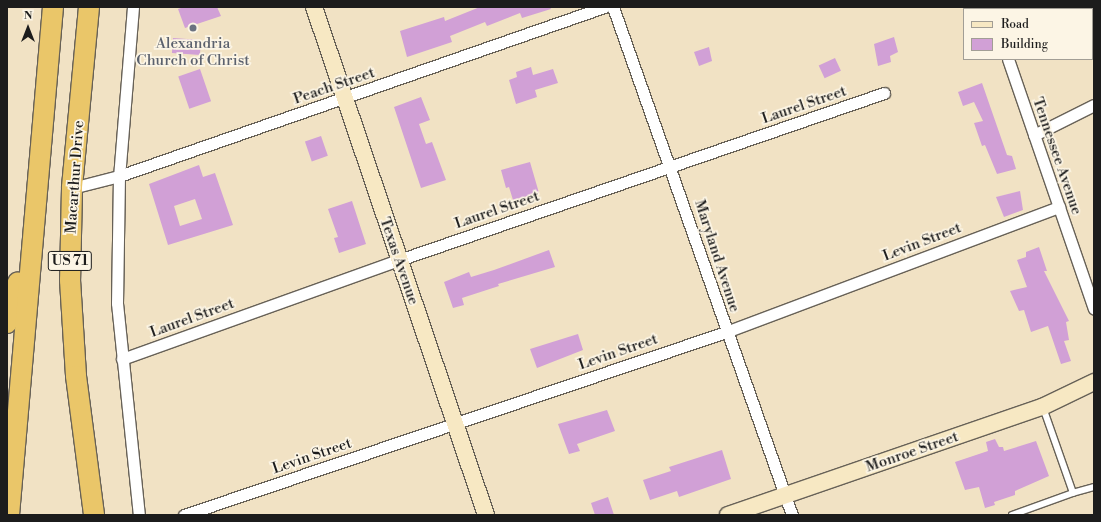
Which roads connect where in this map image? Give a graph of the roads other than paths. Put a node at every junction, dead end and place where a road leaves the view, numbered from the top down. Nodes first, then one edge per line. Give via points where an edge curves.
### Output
1 (53, 7) edge
2 (89, 7) edge
3 (133, 7) edge
4 (314, 7) edge
5 (604, 7) edge
6 (613, 7) edge
7 (1008, 60) edge
8 (884, 93) dead end
9 (343, 99) junction
10 (1094, 105) edge
11 (1034, 135) junction
12 (40, 152) junction
13 (671, 166) junction
14 (119, 176) junction
15 (72, 188) junction
16 (1059, 207) junction
17 (399, 260) junction
18 (1094, 308) edge
19 (7, 323) edge
20 (726, 332) junction
21 (122, 359) junction
22 (1094, 382) edge
23 (1042, 406) junction
24 (454, 424) junction
25 (1094, 487) edge
26 (1073, 493) junction
27 (785, 496) junction
28 (9, 515) edge
29 (94, 515) edge
30 (139, 515) edge
31 (186, 515) edge
32 (486, 515) edge
33 (728, 515) edge
34 (792, 515) edge
35 (1012, 515) edge

1 - 12 highway, US 71
2 - 15 highway, Macarthur Drive / US 71
3 - 14 street
4 - 9 street, Texas Avenue
5 - 9 street, Peach Street
6 - 13 street, Maryland Avenue
7 - 11 street, Tennessee Avenue
8 - 13 street, Laurel Street
9 - 14 street, Peach Street
9 - 17 street, Texas Avenue
10 - 11 street
11 - 16 street, Tennessee Avenue
12 - 19 highway via 17,287
12 - 28 highway, US 71
13 - 17 street, Laurel Street
13 - 20 street, Maryland Avenue
14 - 15 street, Peach Street
14 - 21 street via 117,303
15 - 29 highway, Macarthur Drive / US 71 via 70,280 76,376
16 - 18 street, Tennessee Avenue
16 - 20 street, Levin Street
17 - 21 street, Laurel Street
17 - 24 street, Texas Avenue
20 - 24 street, Levin Street
20 - 27 street, Maryland Avenue
21 - 30 street
22 - 23 street, Monroe Street
23 - 26 lane
23 - 27 street, Monroe Street
24 - 31 street, Levin Street
24 - 32 street, Texas Avenue
25 - 26 lane
26 - 35 lane
27 - 33 street, Monroe Street
27 - 34 street, Maryland Avenue

